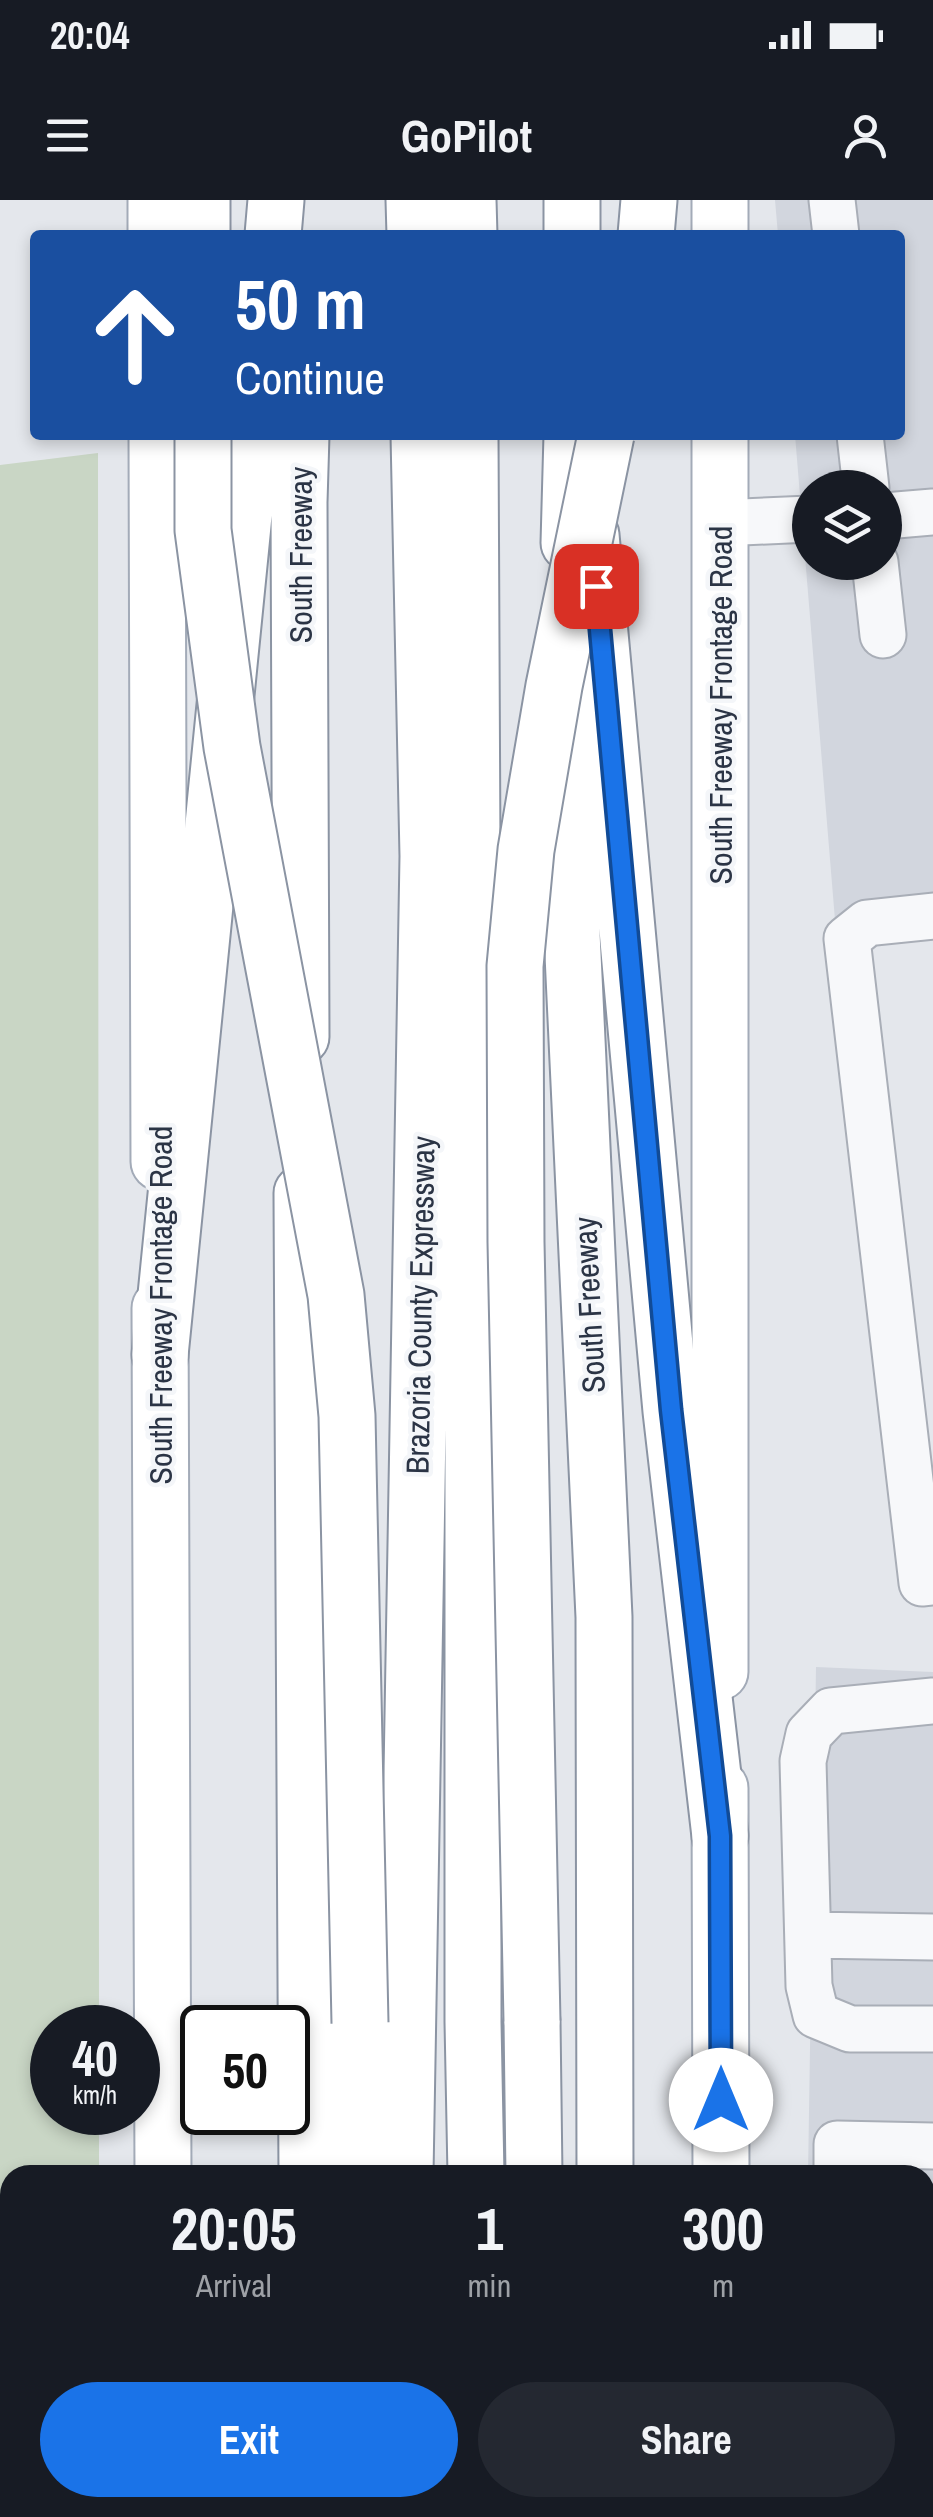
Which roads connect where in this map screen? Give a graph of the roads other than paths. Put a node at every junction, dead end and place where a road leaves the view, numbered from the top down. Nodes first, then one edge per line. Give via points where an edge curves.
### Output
1 (156, 200) edge
2 (202, 200) edge
3 (276, 200) edge
4 (310, 200) edge
5 (414, 200) edge
6 (468, 200) edge
7 (572, 200) edge
8 (649, 200) edge
9 (720, 200) edge
10 (832, 200) edge
11 (156, 230) edge
12 (202, 230) edge
13 (273, 230) edge
14 (309, 230) edge
15 (415, 230) edge
16 (468, 230) edge
17 (572, 230) edge
18 (646, 230) edge
19 (720, 230) edge
20 (835, 230) edge
21 (156, 440) edge
22 (202, 440) edge
23 (252, 440) edge
24 (301, 440) edge
25 (419, 440) edge
26 (470, 440) edge
27 (572, 440) edge
28 (582, 440) edge
29 (605, 440) edge
30 (720, 440) edge
31 (861, 440) edge
32 (864, 470) edge
33 (933, 512) edge
34 (902, 515) edge
35 (792, 520) edge
36 (720, 523) junction
37 (877, 580) edge
38 (884, 636) dead end
39 (933, 916) edge
40 (160, 1355) junction
41 (933, 1582) edge
42 (933, 1702) edge
43 (720, 1836) junction
44 (808, 1935) junction
45 (933, 1936) edge
46 (933, 2029) edge
47 (933, 2146) edge
48 (163, 2165) edge
49 (307, 2165) edge
50 (360, 2165) edge
51 (405, 2165) edge
52 (476, 2165) edge
53 (534, 2165) edge
54 (605, 2165) edge
55 (721, 2165) edge
56 (837, 2165) edge

1 - 11 main road
2 - 12 main road
3 - 13 main road
4 - 14 main road
5 - 15 main road
6 - 16 main road
7 - 17 main road
8 - 18 main road
9 - 19 main road
10 - 20 lane
21 - 40 main road, South Freeway Frontage Road
22 - 50 main road, bridge via 203,530 232,747 336,1295 347,1416
23 - 40 main road
24 - 49 main road, South Freeway
25 - 51 main road, Brazoria County Expressway via 428,856
26 - 52 main road, Brazoria County Expressway
27 - 54 main road, South Freeway via 564,762 604,1617
28 - 43 main road via 671,1410
29 - 53 main road, bridge via 554,686 526,850 515,966
30 - 36 main road, South Freeway Frontage Road
31 - 32 lane
33 - 34 lane
35 - 36 lane
36 - 43 main road, South Freeway Frontage Road
37 - 38 lane
39 - 41 lane via 868,923 848,938 922,1583
40 - 48 main road, South Freeway Frontage Road
42 - 44 lane via 831,1712 810,1734 803,1761
43 - 55 main road, South Freeway Frontage Road
44 - 45 lane
44 - 46 lane via 816,2015 850,2028
47 - 56 lane via 838,2144

